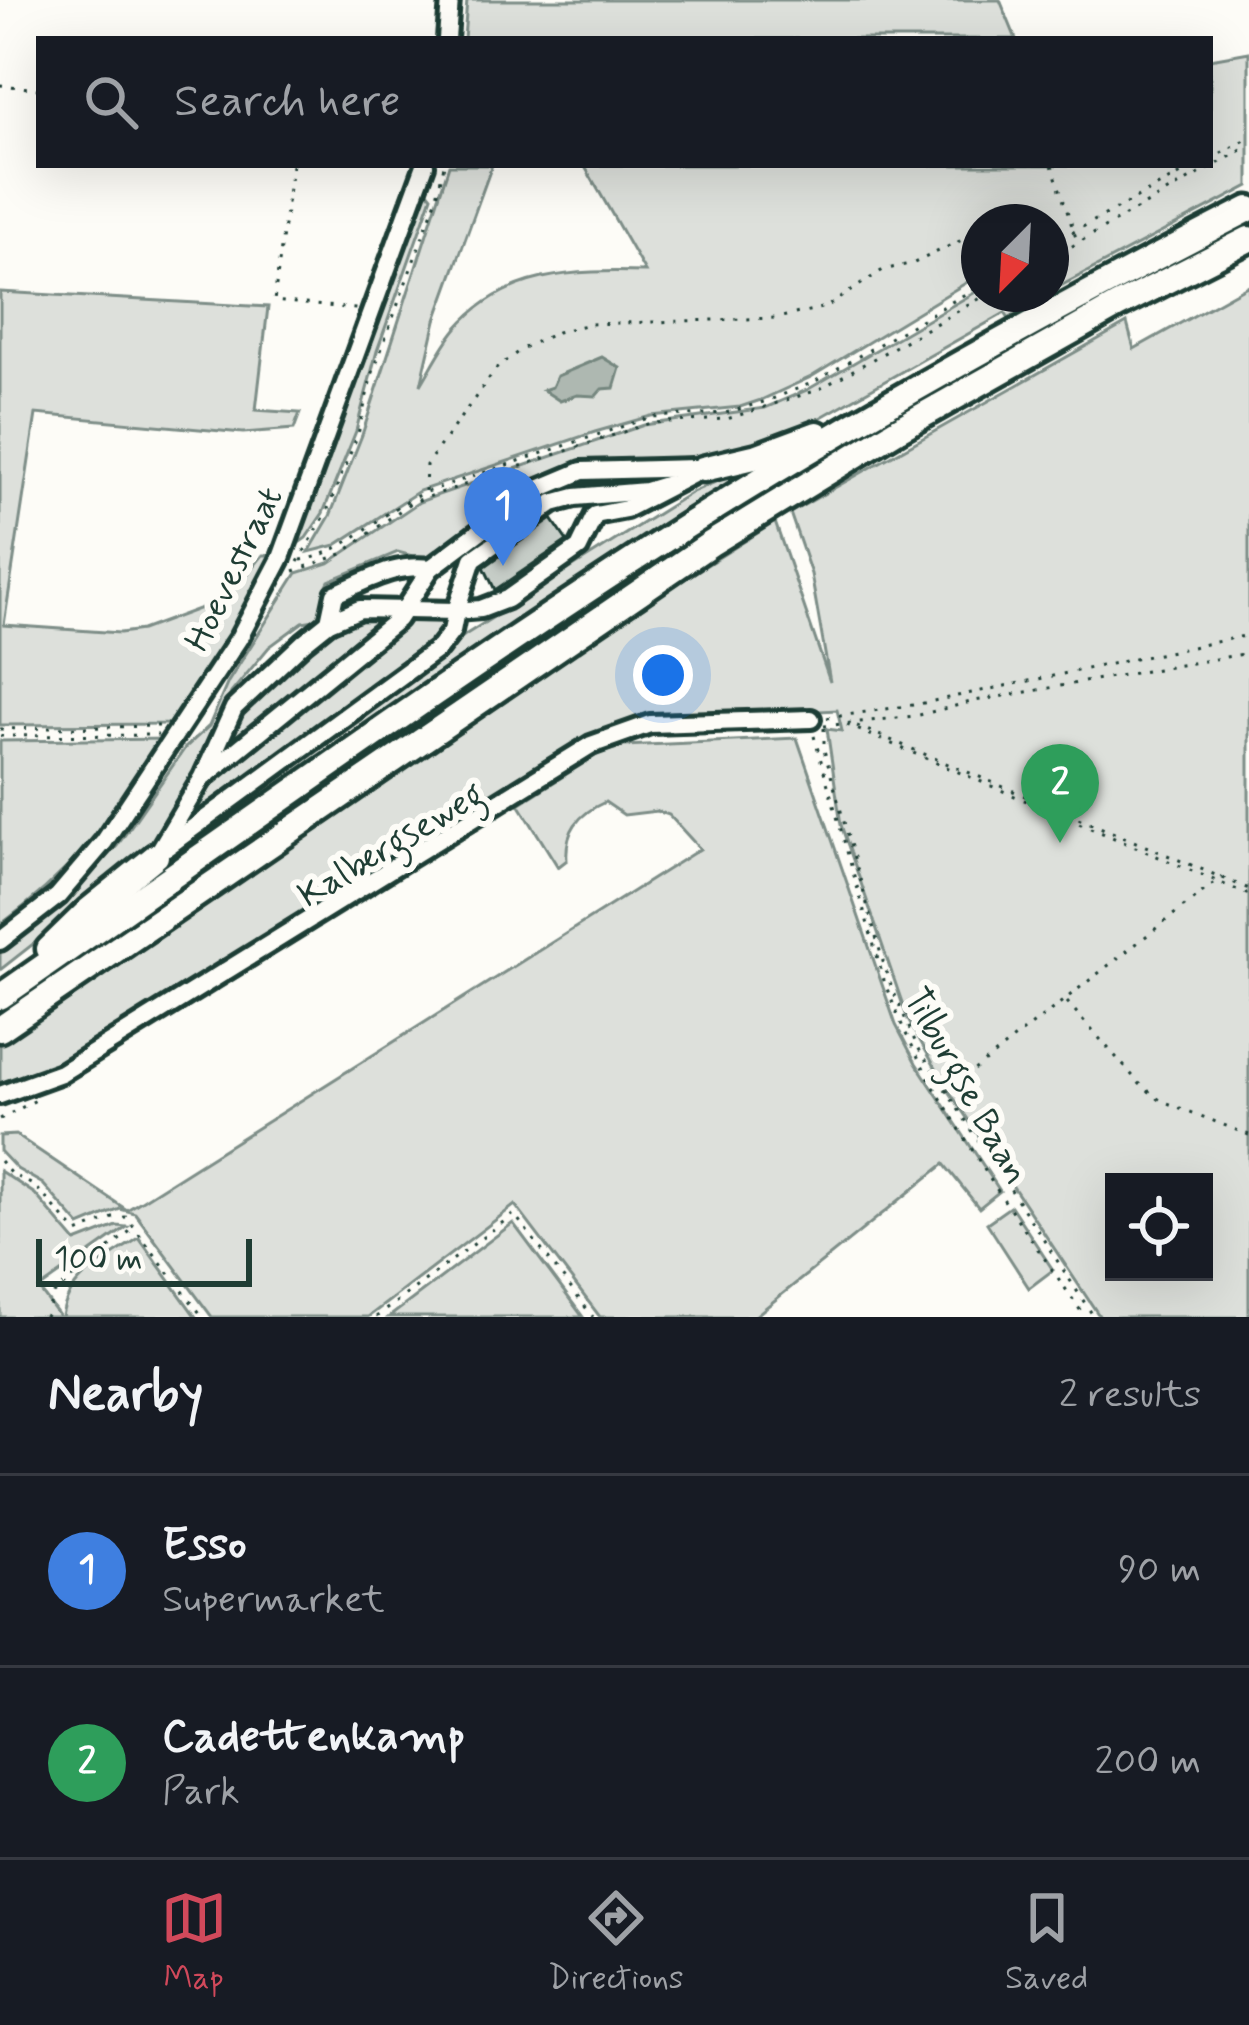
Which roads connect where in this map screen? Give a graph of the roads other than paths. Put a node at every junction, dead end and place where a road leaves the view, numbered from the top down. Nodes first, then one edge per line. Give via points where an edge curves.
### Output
1 (450, 0) edge
2 (447, 36) edge
3 (424, 168) edge
4 (1249, 208) edge
5 (1249, 238) edge
6 (880, 409) junction
7 (703, 469) junction
8 (669, 484) junction
9 (431, 568) junction
10 (404, 609) junction
11 (456, 610) junction
12 (329, 622) junction
13 (816, 724) road end
14 (203, 777) junction
15 (156, 856) junction
16 (0, 941) edge
17 (1, 996) edge
18 (0, 1029) edge
19 (0, 1096) edge

1 - 2 street
3 - 16 street, Hoevestraat via 281,558 239,638 81,870
4 - 6 highway
5 - 18 highway via 917,419 710,544
6 - 7 highway
6 - 17 highway via 372,735
7 - 8 street
7 - 9 street via 582,471 532,492
8 - 11 street via 626,509 595,514 579,548 507,598
8 - 11 street via 553,503 473,559
9 - 10 street
9 - 12 street via 407,565 335,594
10 - 11 street
10 - 12 street via 360,609
10 - 14 street
11 - 15 street via 439,648
12 - 14 street via 234,708
13 - 19 street, Kalbergseweg via 650,724 591,745 61,1073
14 - 15 street
15 - 17 highway

